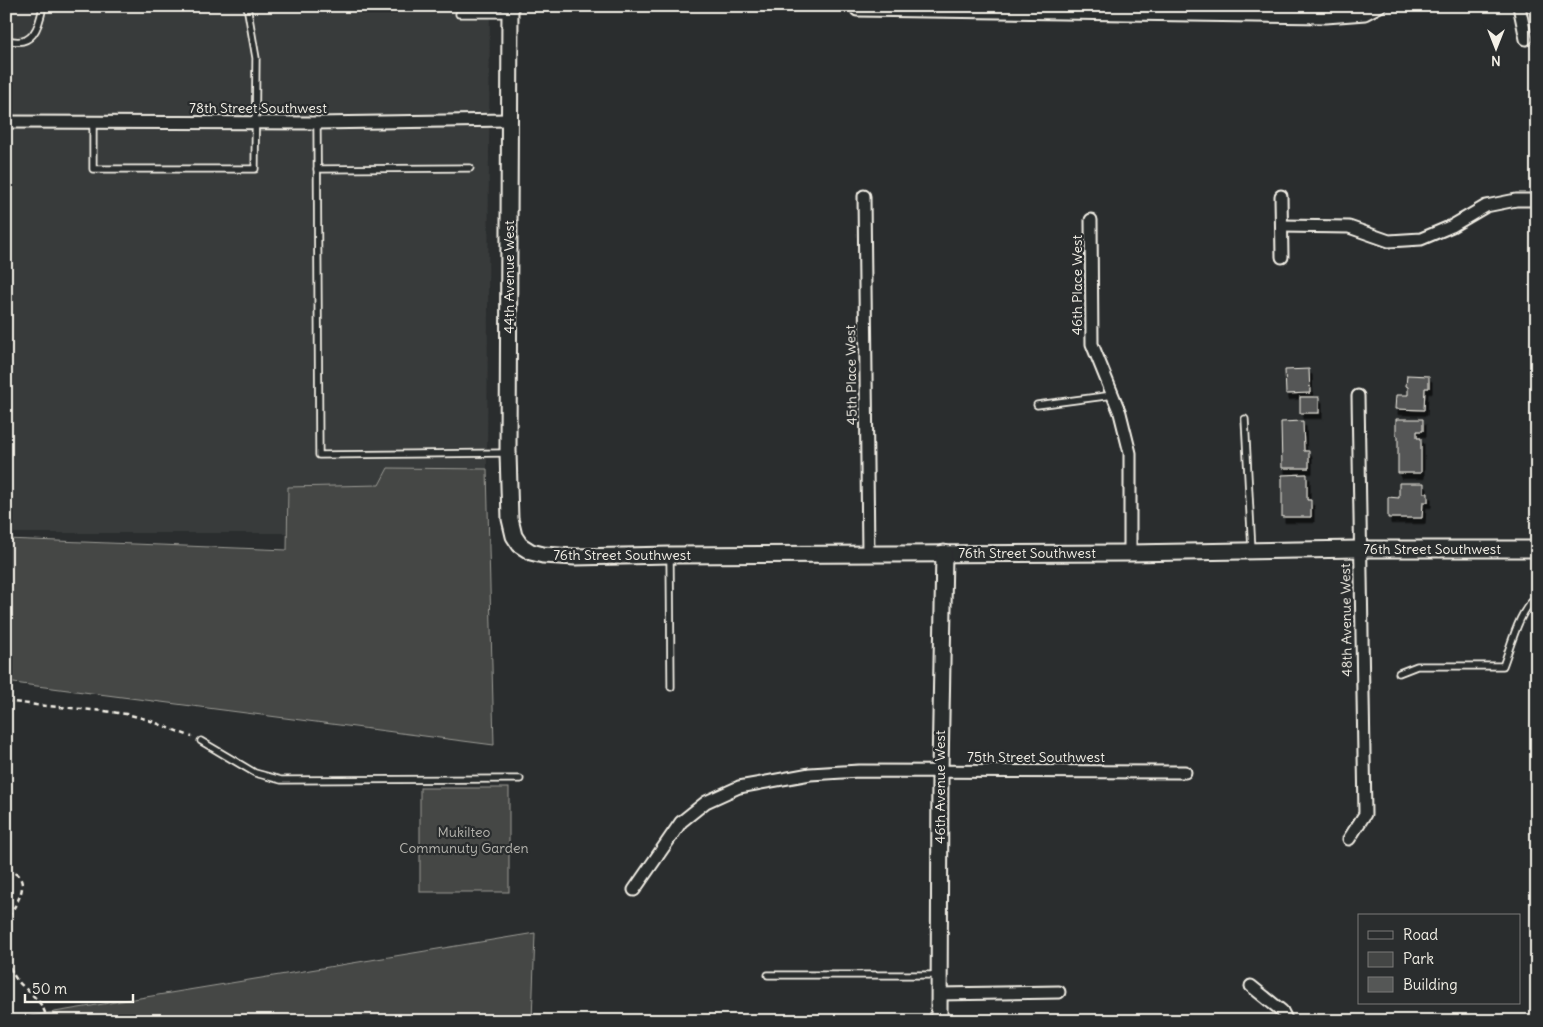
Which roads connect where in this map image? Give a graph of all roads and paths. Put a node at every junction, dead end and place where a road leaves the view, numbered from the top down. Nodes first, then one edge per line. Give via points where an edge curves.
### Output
1 (43, 6) edge
2 (247, 6) edge
3 (1380, 6) edge
4 (1520, 6) edge
5 (991, 9) edge
6 (510, 10) edge
7 (857, 10) dead end
8 (458, 14) dead end
9 (1526, 39) dead end
10 (6, 40) edge
11 (510, 120) junction
12 (6, 122) edge
13 (93, 122) junction
14 (255, 123) junction
15 (317, 123) junction
16 (470, 168) dead end
17 (317, 169) junction
18 (864, 196) dead end
19 (1281, 196) dead end
20 (1537, 200) edge
21 (1091, 220) dead end
22 (1282, 226) junction
23 (1282, 257) dead end
24 (1113, 395) junction
25 (1358, 396) dead end
26 (1036, 405) dead end
27 (1245, 418) dead end
28 (508, 453) junction
29 (520, 545) joint
30 (1359, 549) junction
31 (1537, 549) edge
32 (1252, 551) junction
33 (944, 553) junction
34 (1130, 553) junction
35 (868, 554) junction
36 (670, 555) junction
37 (1537, 598) edge
38 (1399, 673) dead end
39 (671, 687) dead end
40 (6, 701) edge
41 (201, 741) joint
42 (940, 772) junction
43 (1185, 772) dead end
44 (520, 779) dead end
45 (1349, 839) dead end
46 (6, 874) edge
47 (634, 890) dead end
48 (6, 922) edge
49 (6, 959) edge
50 (768, 975) dead end
51 (939, 975) junction
52 (1251, 986) dead end
53 (1059, 992) dead end
54 (939, 994) junction
55 (46, 1021) edge
56 (939, 1021) edge
57 (1287, 1021) edge

1 - 10 lane via 35,32 29,39 20,42
2 - 14 lane via 256,58
3 - 5 street via 1365,14 1326,17
4 - 9 street
5 - 7 street
6 - 8 lane
6 - 11 street, 44th Avenue West
11 - 15 street, 78th Street Southwest
11 - 28 street, 44th Avenue West
12 - 13 street, 78th Street Southwest
13 - 14 street, 78th Street Southwest
13 - 14 lane via 93,169 255,169
14 - 15 street, 78th Street Southwest
15 - 17 lane
16 - 17 lane
17 - 28 lane via 320,454
18 - 35 street, 45th Place West
19 - 22 street
20 - 22 street via 1486,206 1421,239 1389,241 1349,227
21 - 24 street, 46th Place West via 1092,344
22 - 23 street
24 - 26 lane
24 - 34 street, 46th Place West via 1130,453
25 - 30 street, 48th Avenue West
27 - 32 lane
28 - 29 street, 44th Avenue West via 510,519
29 - 36 street, 76th Street Southwest via 543,555
30 - 31 street, 76th Street Southwest
30 - 32 street, 76th Street Southwest
30 - 45 street, 48th Avenue West via 1365,814
32 - 34 street, 76th Street Southwest
33 - 34 street, 76th Street Southwest
33 - 35 street, 76th Street Southwest
33 - 42 street, 46th Avenue West
35 - 36 street, 76th Street Southwest
36 - 39 lane
37 - 38 lane via 1523,612 1503,666 1417,666
40 - 41 path via 126,714
41 - 44 lane via 255,773 280,780
42 - 43 street, 75th Street Southwest
42 - 47 street, 75th Street Southwest via 810,774 739,787 706,802 681,822
42 - 51 street, 46th Avenue West
46 - 48 path via 20,875 23,882 22,892
49 - 55 path via 16,979 44,1008
50 - 51 lane
51 - 54 street, 46th Avenue West
52 - 57 street via 1282,1011
53 - 54 street
54 - 56 street, 46th Avenue West

